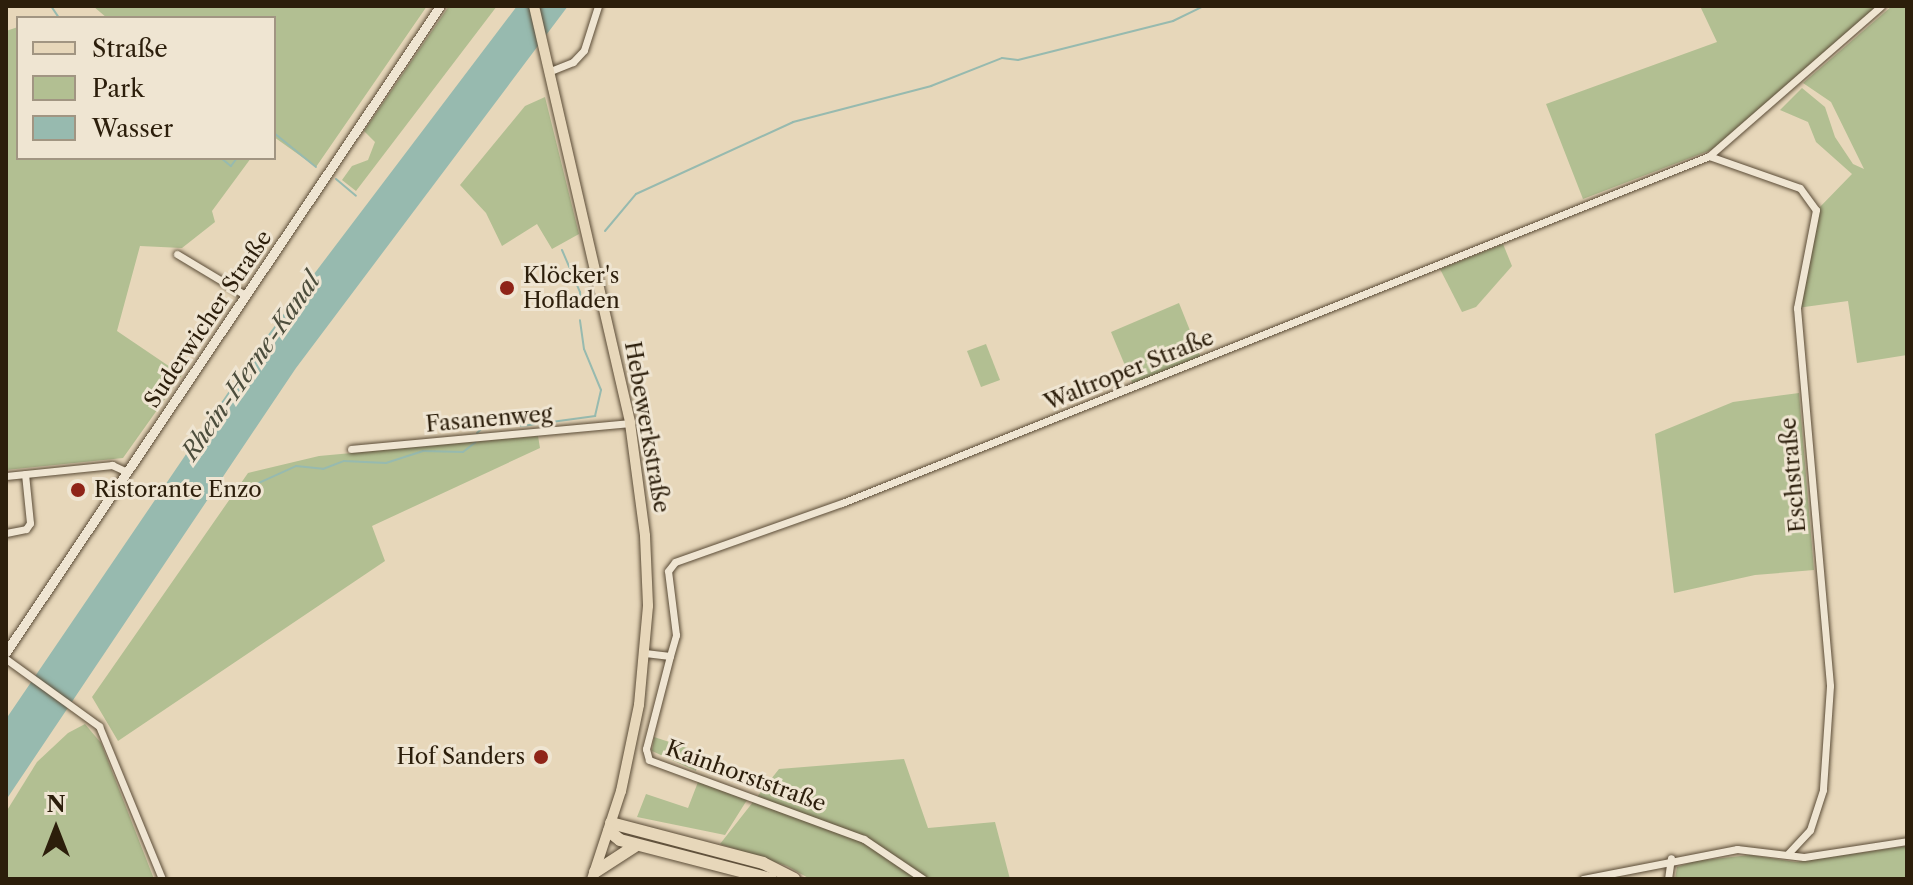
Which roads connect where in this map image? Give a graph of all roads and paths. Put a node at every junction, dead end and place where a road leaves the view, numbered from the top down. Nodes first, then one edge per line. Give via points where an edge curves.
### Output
1 (440, 6) edge
2 (534, 6) edge
3 (598, 6) edge
4 (1881, 6) edge
5 (547, 72) junction
6 (1709, 156) junction
7 (177, 254) dead end
8 (245, 295) junction
9 (630, 423) junction
10 (351, 449) dead end
11 (127, 472) junction
12 (25, 474) junction
13 (6, 476) edge
14 (6, 533) edge
15 (6, 652) edge
16 (645, 653) junction
17 (670, 656) junction
18 (6, 659) edge
19 (610, 827) junction
20 (1907, 841) edge
21 (639, 845) junction
22 (1788, 854) junction
23 (1671, 858) junction
24 (593, 875) edge
25 (162, 879) edge
26 (771, 879) edge
27 (794, 879) edge
28 (923, 879) edge
29 (1583, 879) edge
30 (1668, 879) edge

1 - 8 main road, Suderwicher Straße
2 - 5 main road, Hebewerkstraße
3 - 5 street via 584,50 573,62
4 - 6 street, Waltroper Straße
5 - 9 main road, Hebewerkstraße
6 - 17 street, Waltroper Straße via 856,497 675,562 668,571 676,635
6 - 22 street, Eschstraße via 1800,188 1816,210 1817,227 1797,308 1830,686 1818,810 1810,830
7 - 8 street
8 - 11 main road, Suderwicher Straße
9 - 10 street, Fasanenweg
9 - 16 main road, Hebewerkstraße via 645,536
11 - 12 street via 112,465
11 - 15 main road, Suderwicher Straße
12 - 13 street
12 - 14 street via 30,523
16 - 17 street
16 - 19 main road, Hebewerkstraße via 631,752
17 - 28 street, Kainhorststraße via 649,735 649,760 864,839
18 - 25 street via 85,712 110,744
19 - 21 highway
19 - 24 main road, Hebewerkstraße
19 - 27 highway via 763,863
20 - 22 street via 1804,857
21 - 24 highway via 619,852
21 - 26 highway
22 - 23 street via 1737,849
23 - 29 street
23 - 30 street

